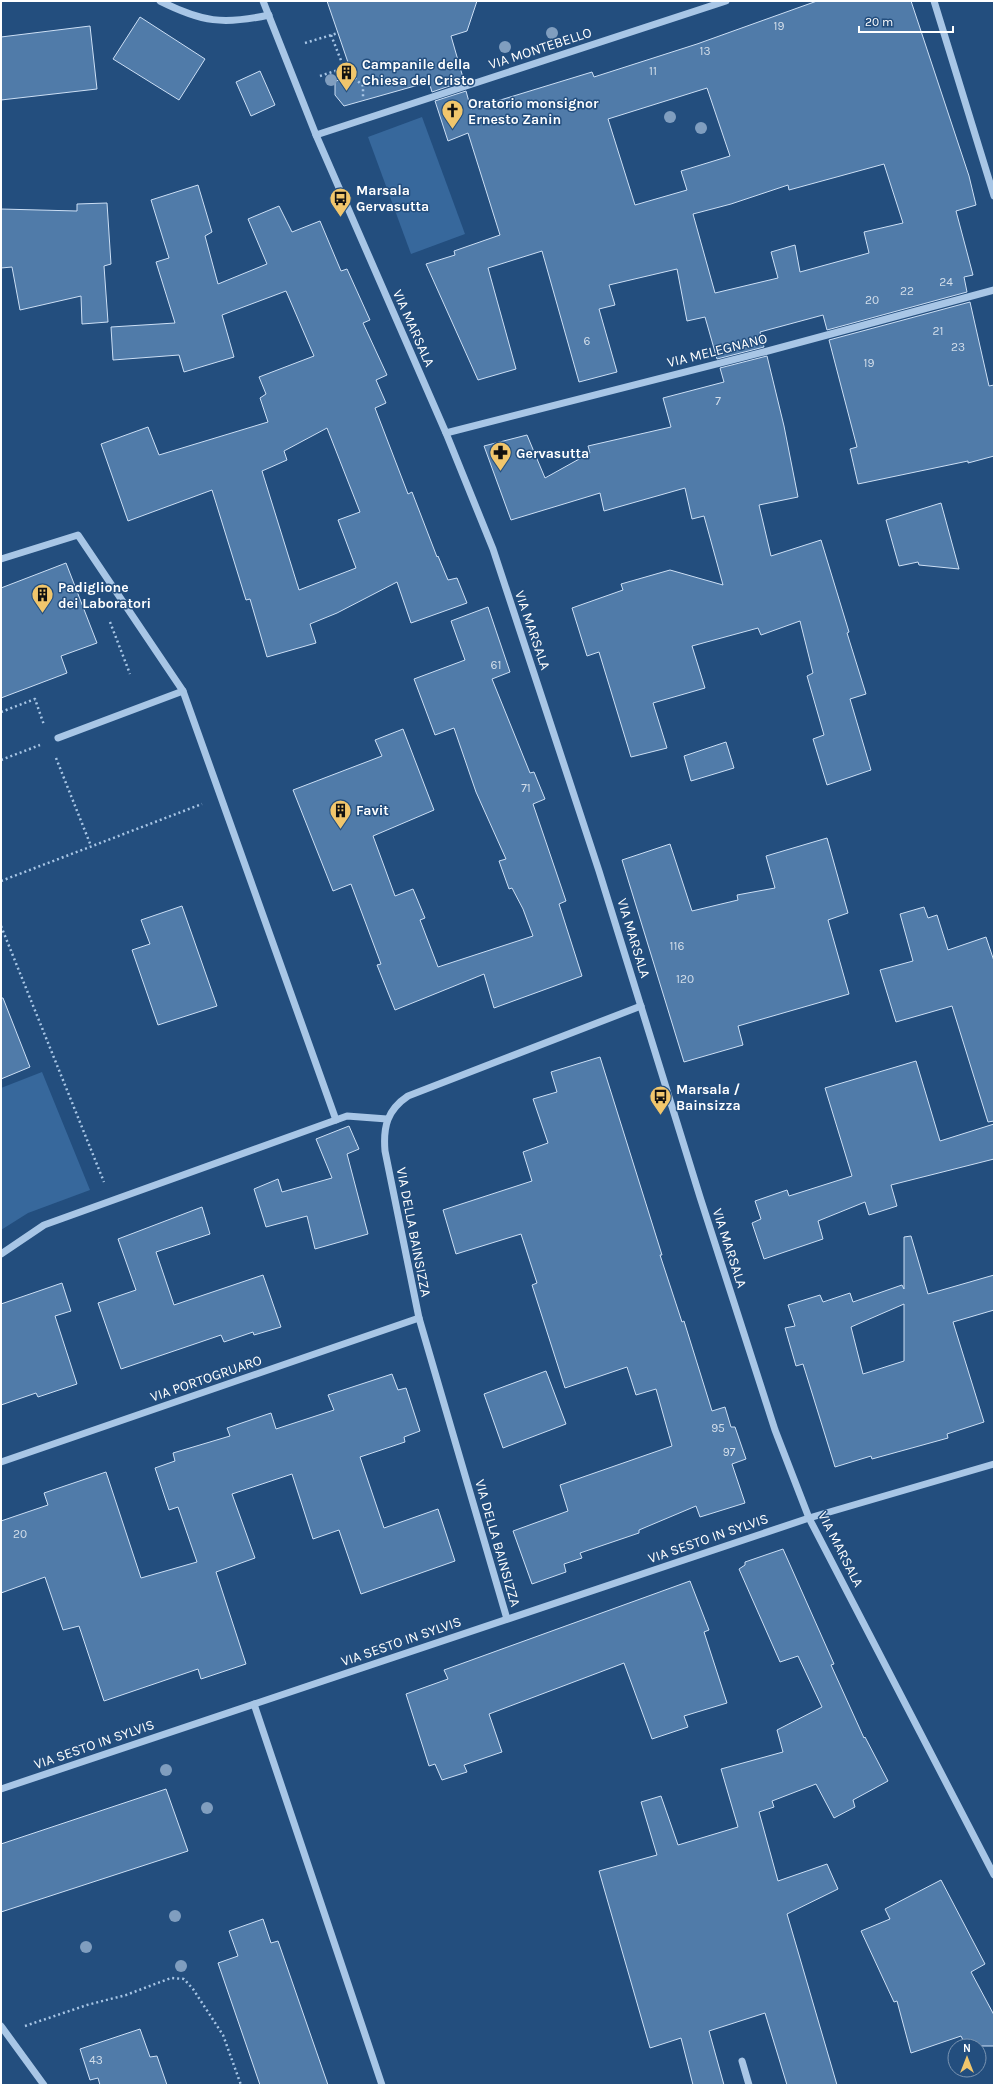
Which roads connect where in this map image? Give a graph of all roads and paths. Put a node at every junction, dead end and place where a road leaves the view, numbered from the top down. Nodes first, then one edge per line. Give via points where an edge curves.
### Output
1 (160, 1) edge
2 (263, 1) edge
3 (726, 1) edge
4 (934, 1) edge
5 (268, 15) junction
6 (338, 33) dead end
7 (331, 35) junction
8 (305, 43) dead end
9 (344, 68) junction
10 (320, 76) dead end
11 (364, 120) junction
12 (316, 135) junction
13 (994, 196) edge
14 (994, 290) edge
15 (446, 433) junction
16 (1, 559) edge
17 (183, 691) junction
18 (1, 712) edge
19 (58, 738) joint
20 (50, 741) junction
21 (1, 760) edge
22 (221, 797) junction
23 (91, 846) junction
24 (1, 881) edge
25 (1, 926) edge
26 (641, 1006) junction
27 (387, 1119) junction
28 (336, 1120) junction
29 (111, 1201) junction
30 (1, 1254) edge
31 (418, 1318) junction
32 (1, 1462) edge
33 (994, 1464) edge
34 (810, 1518) junction
35 (506, 1620) junction
36 (254, 1704) junction
37 (1, 1789) edge
38 (994, 1875) edge
39 (3, 2029) edge
40 (742, 2061) dead end
41 (44, 2085) edge
42 (241, 2085) edge
43 (382, 2085) edge
44 (749, 2085) edge

1 - 5 street via 207,19 239,21
2 - 5 street, VIA MARSALA
3 - 11 street, VIA MONTEBELLO
4 - 13 street
5 - 12 street, VIA MARSALA
6 - 7 path
7 - 8 path
7 - 9 path
9 - 10 path
9 - 11 path via 363,86
11 - 12 street, VIA MONTEBELLO
12 - 15 street, VIA MARSALA
14 - 15 street, VIA MELEGNANO
15 - 26 street, VIA MARSALA via 495,557
16 - 17 street via 78,535
17 - 19 street
17 - 22 street
18 - 20 path via 35,699
19 - 20 path
20 - 21 path
20 - 23 path
22 - 23 path
22 - 28 street
23 - 24 path
25 - 29 path
26 - 27 street, VIA DELLA BAINSIZZA via 408,1096 398,1102
26 - 34 street, VIA MARSALA via 773,1423
27 - 28 street via 347,1116
27 - 31 street, VIA DELLA BAINSIZZA via 385,1151
28 - 29 street
29 - 30 street via 44,1225
31 - 32 street, VIA PORTOGRUARO
31 - 35 street, VIA DELLA BAINSIZZA
33 - 34 street, VIA SESTO IN SYLVIS
34 - 35 street, VIA SESTO IN SYLVIS
34 - 38 street, VIA MARSALA
35 - 36 street, VIA SESTO IN SYLVIS
36 - 37 street, VIA SESTO IN SYLVIS
36 - 43 street
39 - 41 street
39 - 42 path via 126,1995 166,1979 184,1979 223,2035
40 - 44 street

